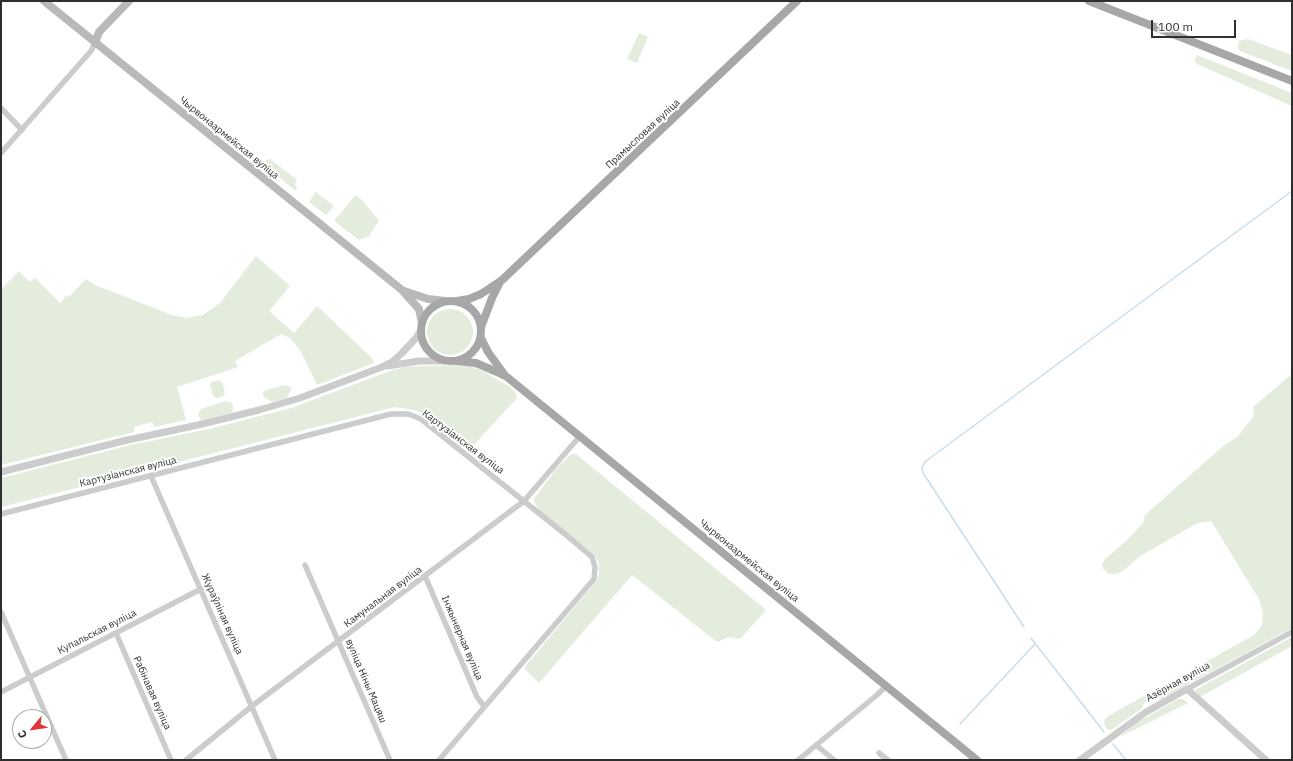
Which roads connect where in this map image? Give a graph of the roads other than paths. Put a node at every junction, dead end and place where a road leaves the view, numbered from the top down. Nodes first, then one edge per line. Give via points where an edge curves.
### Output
1 (44, 1) edge
2 (129, 1) edge
3 (797, 1) edge
4 (1090, 1) edge
5 (95, 43) junction
6 (1292, 81) edge
7 (1, 108) edge
8 (22, 130) junction
9 (1, 153) edge
10 (502, 280) junction
11 (402, 290) junction
12 (444, 301) junction
13 (457, 301) junction
14 (421, 327) junction
15 (482, 327) junction
16 (481, 338) junction
17 (446, 361) junction
18 (458, 361) junction
19 (382, 367) junction
20 (508, 378) junction
21 (580, 436) junction
22 (1, 472) edge
23 (151, 476) junction
24 (524, 501) junction
25 (1, 514) edge
26 (305, 565) dead end
27 (425, 576) junction
28 (201, 589) junction
29 (1, 612) edge
30 (1292, 632) edge
31 (116, 633) junction
32 (339, 641) junction
33 (30, 677) junction
34 (886, 686) junction
35 (1187, 689) junction
36 (1, 692) edge
37 (252, 706) junction
38 (484, 706) junction
39 (816, 745) junction
40 (880, 753) dead end
41 (66, 760) edge
42 (171, 760) edge
43 (186, 760) edge
44 (275, 760) edge
45 (390, 760) edge
46 (439, 760) edge
47 (798, 760) edge
48 (834, 760) edge
49 (888, 760) edge
50 (977, 760) edge
51 (1080, 760) edge
52 (1266, 760) edge

1 - 5 main road, Чырвонаармейская вуліца
2 - 5 main road via 99,32
3 - 10 main road, Прамысловая вуліца
4 - 6 main road
5 - 8 street via 91,51
5 - 11 main road, Чырвонаармейская вуліца
7 - 8 street
8 - 9 street
10 - 13 main road, Прамысловая вуліца via 481,294
10 - 15 main road, Прамысловая вуліца via 492,298
11 - 12 main road, Чырвонаармейская вуліца via 428,299
11 - 14 main road, Чырвонаармейская вуліца via 419,309
12 - 13 main road
12 - 14 main road via 430,309
13 - 15 main road via 474,310
14 - 17 main road via 422,341 428,350
14 - 19 street via 416,338 402,353
15 - 16 main road
16 - 18 main road via 468,356
16 - 20 main road, Чырвонаармейская вуліца via 488,352
17 - 18 main road
17 - 19 street via 419,361
18 - 20 main road, Чырвонаармейская вуліца via 476,363
19 - 22 street via 300,398 259,410
20 - 21 main road, Чырвонаармейская вуліца
21 - 24 street, Камунальная вуліца
21 - 34 main road, Чырвонаармейская вуліца
23 - 24 street, Картузіанская вуліца via 391,414 408,414 426,422
23 - 25 street, Картузіанская вуліца
23 - 28 street, Жураўліная вуліца
24 - 27 street, Камунальная вуліца
24 - 38 street, Картузіанская вуліца via 592,557 595,567 594,578
26 - 32 street, вуліца Ніны Мацяш
27 - 32 street, Камунальная вуліца
27 - 38 street, Інжынерная вуліца via 477,697
28 - 31 street, Купальская вуліца
28 - 37 street, Жураўліная вуліца
29 - 33 street
30 - 35 street, Азёрная вуліца
31 - 33 street, Купальская вуліца
31 - 42 street, Рабінавая вуліца
32 - 37 street, Камунальная вуліца
32 - 45 street, вуліца Ніны Мацяш
33 - 36 street, Купальская вуліца
33 - 41 street
34 - 39 street
34 - 50 main road, Чырвонаармейская вуліца
35 - 51 street, Азёрная вуліца via 1146,712
35 - 52 street
37 - 43 street, Камунальная вуліца
37 - 44 street, Жураўліная вуліца
38 - 46 street, Картузіанская вуліца
39 - 47 street
39 - 48 street
40 - 49 street

